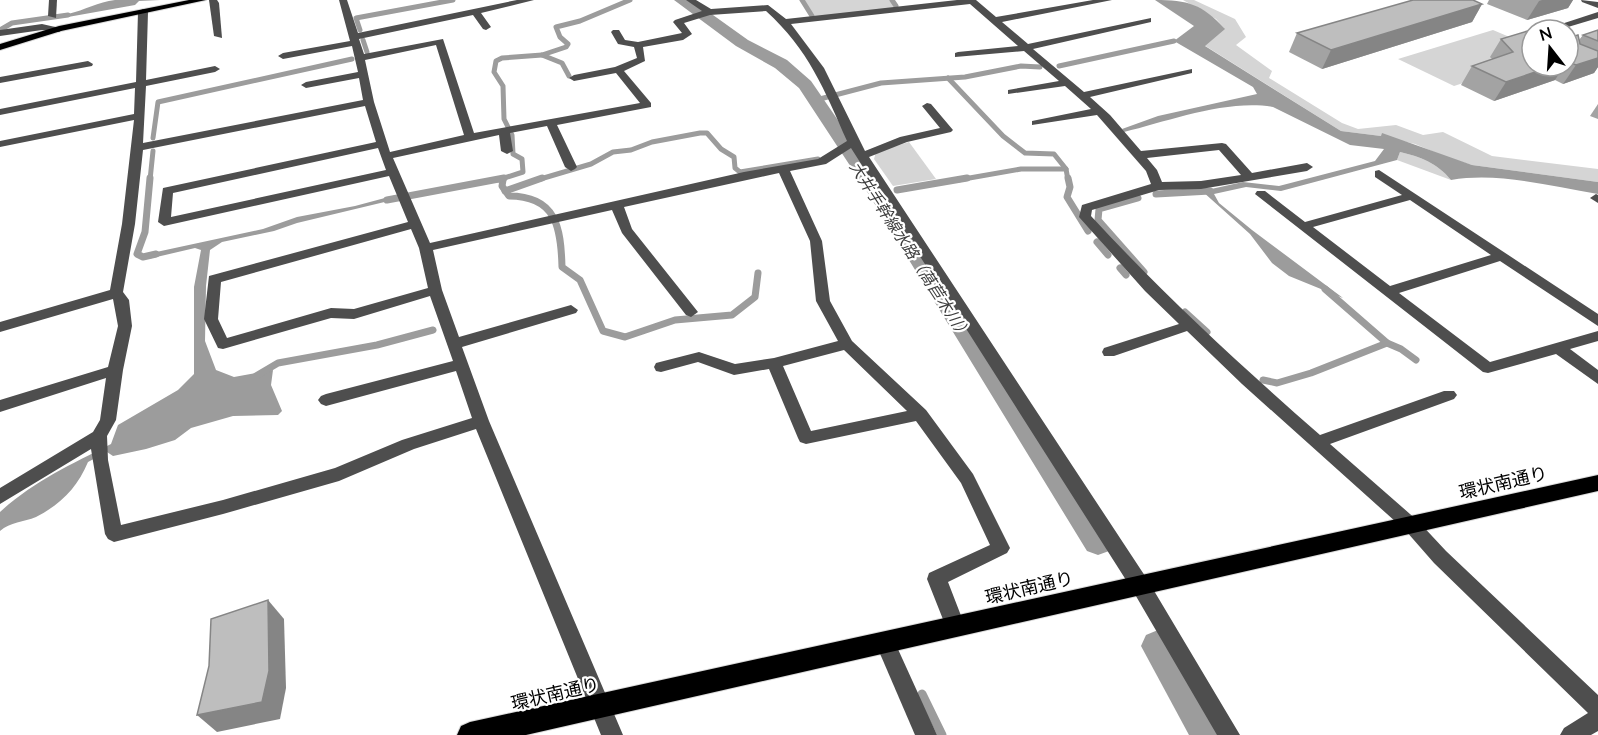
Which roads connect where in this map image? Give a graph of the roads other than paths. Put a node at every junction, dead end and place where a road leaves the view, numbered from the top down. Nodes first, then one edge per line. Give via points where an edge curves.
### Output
1 (53, 0) edge
2 (202, 0) edge
3 (213, 0) edge
4 (343, 0) edge
5 (530, 0) edge
6 (690, 0) edge
7 (1108, 0) edge
8 (1586, 0) edge
9 (972, 1) edge
10 (499, 3) edge
11 (1598, 5) edge
12 (476, 11) junction
13 (143, 12) junction
14 (704, 14) junction
15 (1598, 15) edge
16 (53, 16) dead end
17 (996, 20) junction
18 (1148, 20) dead end
19 (1580, 20) edge
20 (785, 22) junction
21 (486, 27) dead end
22 (59, 29) junction
23 (616, 32) dead end
24 (0, 33) edge
25 (219, 36) dead end
26 (354, 40) junction
27 (638, 45) junction
28 (0, 47) edge
29 (1027, 47) junction
30 (958, 55) dead end
31 (283, 56) dead end
32 (360, 58) junction
33 (88, 64) dead end
34 (215, 69) dead end
35 (618, 70) junction
36 (1188, 71) dead end
37 (363, 74) junction
38 (574, 78) dead end
39 (0, 80) edge
40 (1067, 83) junction
41 (140, 84) junction
42 (306, 85) dead end
43 (1012, 92) dead end
44 (1082, 96) junction
45 (369, 102) junction
46 (927, 106) dead end
47 (1100, 111) junction
48 (0, 112) edge
49 (138, 116) junction
50 (551, 123) junction
51 (1036, 123) dead end
52 (509, 131) junction
53 (470, 137) junction
54 (853, 142) junction
55 (0, 144) edge
56 (138, 147) junction
57 (384, 150) junction
58 (507, 151) dead end
59 (1138, 155) junction
60 (862, 156) junction
61 (571, 167) dead end
62 (1307, 167) dead end
63 (783, 169) junction
64 (393, 172) junction
65 (1379, 174) dead end
66 (1249, 176) junction
67 (1158, 186) junction
68 (1261, 194) dead end
69 (1412, 196) junction
70 (617, 205) junction
71 (415, 224) junction
72 (1304, 226) junction
73 (426, 248) junction
74 (1502, 256) junction
75 (435, 290) junction
76 (1389, 291) junction
77 (116, 293) junction
78 (571, 310) dead end
79 (691, 312) dead end
80 (1598, 321) edge
81 (1190, 325) junction
82 (0, 327) edge
83 (1598, 336) edge
84 (454, 344) junction
85 (847, 344) junction
86 (1557, 347) junction
87 (1109, 352) dead end
88 (774, 363) junction
89 (461, 364) junction
90 (661, 367) dead end
91 (115, 370) junction
92 (1598, 378) edge
93 (1449, 395) dead end
94 (326, 400) dead end
95 (0, 406) edge
96 (920, 414) junction
97 (482, 421) junction
98 (1317, 442) junction
99 (100, 447) junction
100 (1598, 483) edge
101 (0, 497) edge
102 (1412, 526) junction
103 (1140, 585) junction
104 (955, 626) junction
105 (885, 642) junction
106 (601, 705) junction
107 (1598, 708) edge
108 (1598, 719) edge
109 (470, 735) edge
110 (612, 735) edge
111 (926, 735) edge
112 (1229, 735) edge
113 (1571, 735) edge

1 - 16 street
2 - 13 main road
3 - 25 street
4 - 26 street
5 - 10 street
6 - 14 street
7 - 17 street
8 - 11 street
9 - 17 street
9 - 20 street
10 - 12 street
12 - 21 street
12 - 26 street
13 - 22 main road
13 - 41 street
14 - 20 street via 768,8
14 - 27 street via 678,22 687,34 680,38
15 - 19 street
17 - 29 street
18 - 29 street
20 - 54 street via 807,46 825,75
22 - 24 street via 42,27
22 - 28 main road
23 - 27 street via 621,42
26 - 31 street
26 - 32 street
27 - 35 street via 642,59
29 - 30 street
29 - 40 street
32 - 37 street
32 - 53 street via 440,41
33 - 39 street
34 - 41 street
35 - 38 street
35 - 50 street via 648,105
36 - 44 street
37 - 42 street
37 - 45 street
40 - 43 street
40 - 44 street
41 - 48 street
41 - 49 street
44 - 47 street
45 - 56 street
45 - 57 street
46 - 60 street via 947,130 904,139
47 - 51 street
47 - 59 street
49 - 55 street
49 - 56 street
50 - 52 street
50 - 61 street
52 - 53 street
52 - 58 street
53 - 57 street
54 - 60 street
54 - 63 street via 822,162
56 - 77 street
57 - 64 street
57 - 64 street via 167,192 164,222
59 - 66 street via 1222,146
59 - 67 street
60 - 103 street
62 - 66 street
63 - 70 street
63 - 85 street via 816,241 823,301
64 - 71 street
65 - 69 street
66 - 67 street via 1201,185
67 - 81 street via 1086,208 1085,217
68 - 72 street
69 - 72 street
69 - 74 street
70 - 73 street
70 - 79 street via 626,230
71 - 73 street
71 - 75 street via 214,279 211,319 223,344 331,313 354,314
72 - 76 street
73 - 75 street
74 - 76 street
74 - 80 street
75 - 84 street
76 - 86 street via 1488,368
77 - 82 street
77 - 91 street via 122,300 125,326
78 - 84 street
81 - 87 street
81 - 98 street
83 - 86 street
84 - 89 street
85 - 88 street
85 - 96 street
86 - 92 street
88 - 90 street via 734,370 699,357
88 - 96 street via 806,438
89 - 94 street
89 - 97 street
91 - 95 street
91 - 99 street
93 - 98 street
96 - 104 street via 967,479 1001,548 936,579
97 - 99 street via 408,444 339,474 114,534
97 - 106 street
98 - 102 street
99 - 101 street
100 - 102 highway, 環状南通り
102 - 103 highway, 環状南通り
102 - 107 street
103 - 104 highway, 環状南通り
103 - 112 street
104 - 105 highway, 環状南通り
105 - 106 highway, 環状南通り
105 - 111 street
106 - 109 highway, 環状南通り
106 - 110 street
108 - 113 street

